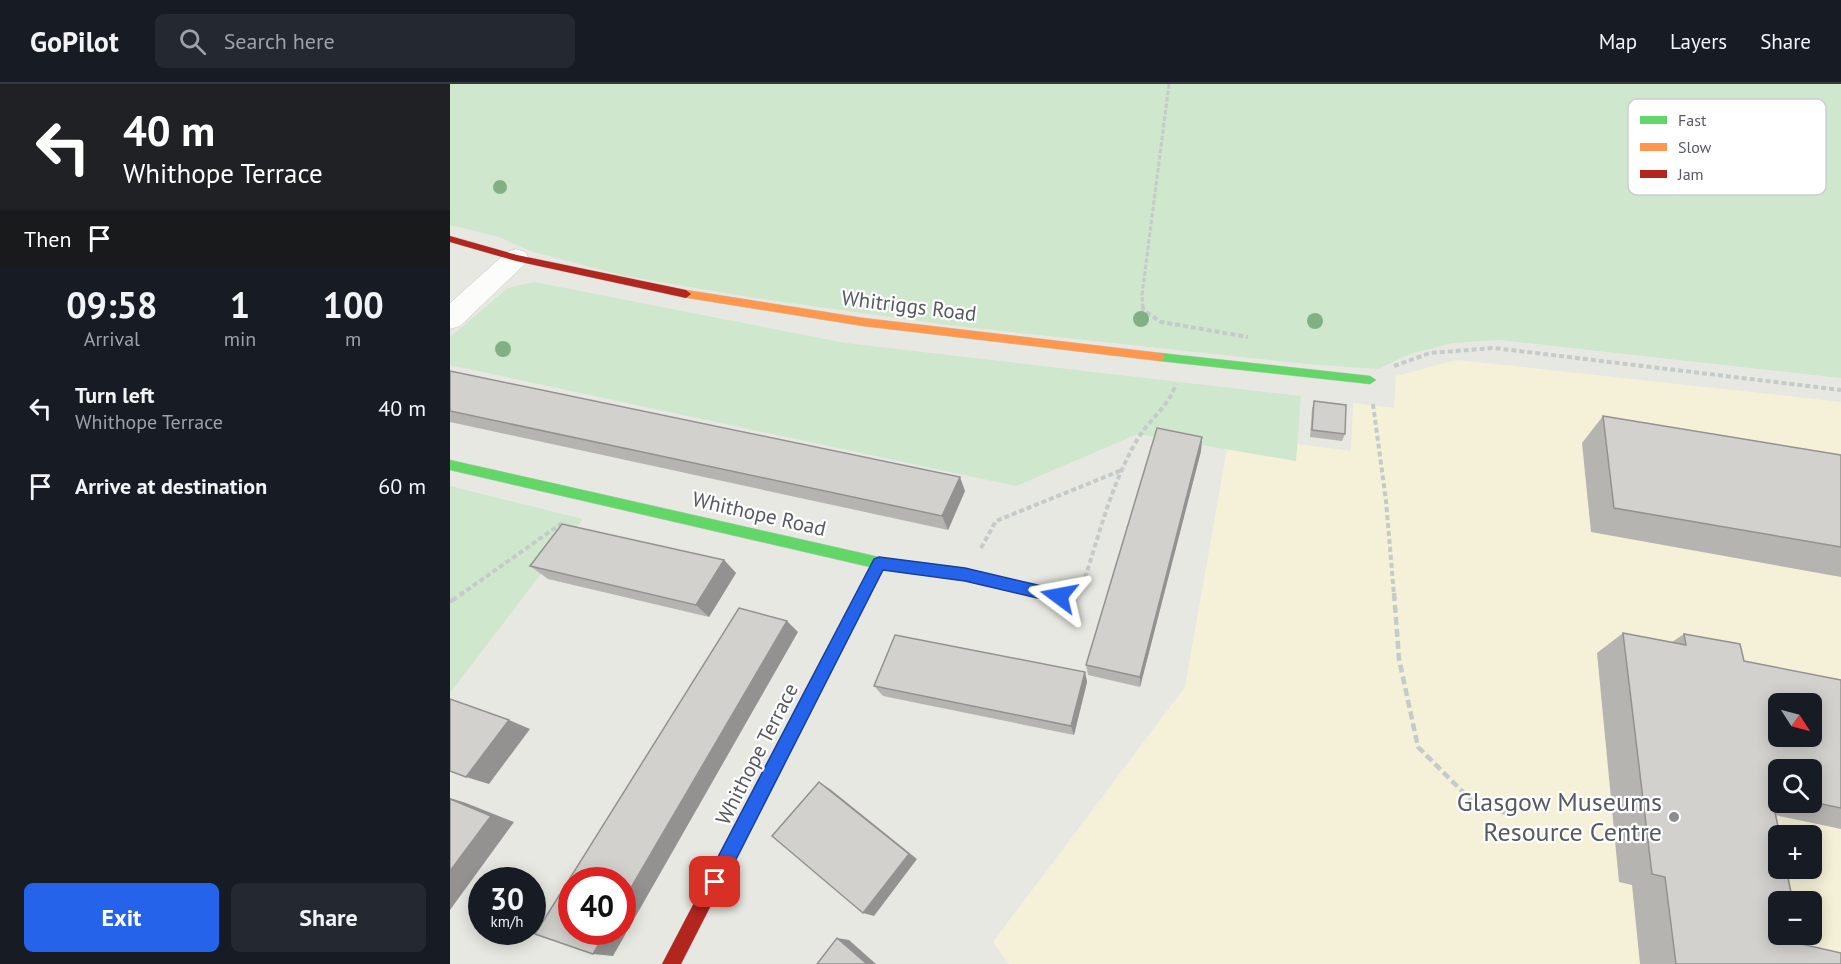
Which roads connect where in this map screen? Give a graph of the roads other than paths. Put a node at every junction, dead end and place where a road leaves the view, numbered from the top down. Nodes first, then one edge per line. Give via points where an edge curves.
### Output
1 (450, 239) edge
2 (516, 258) junction
3 (450, 319) edge
4 (1370, 380) road end
5 (450, 465) edge
6 (879, 563) junction
7 (1059, 596) road end
8 (671, 964) edge

1 - 2 street, Whitriggs Road
2 - 3 street
2 - 4 street, Whitriggs Road via 767,309 885,326
5 - 6 street, Whithope Road
6 - 7 street, Whithope Road via 965,574
6 - 8 street, Whithope Terrace

